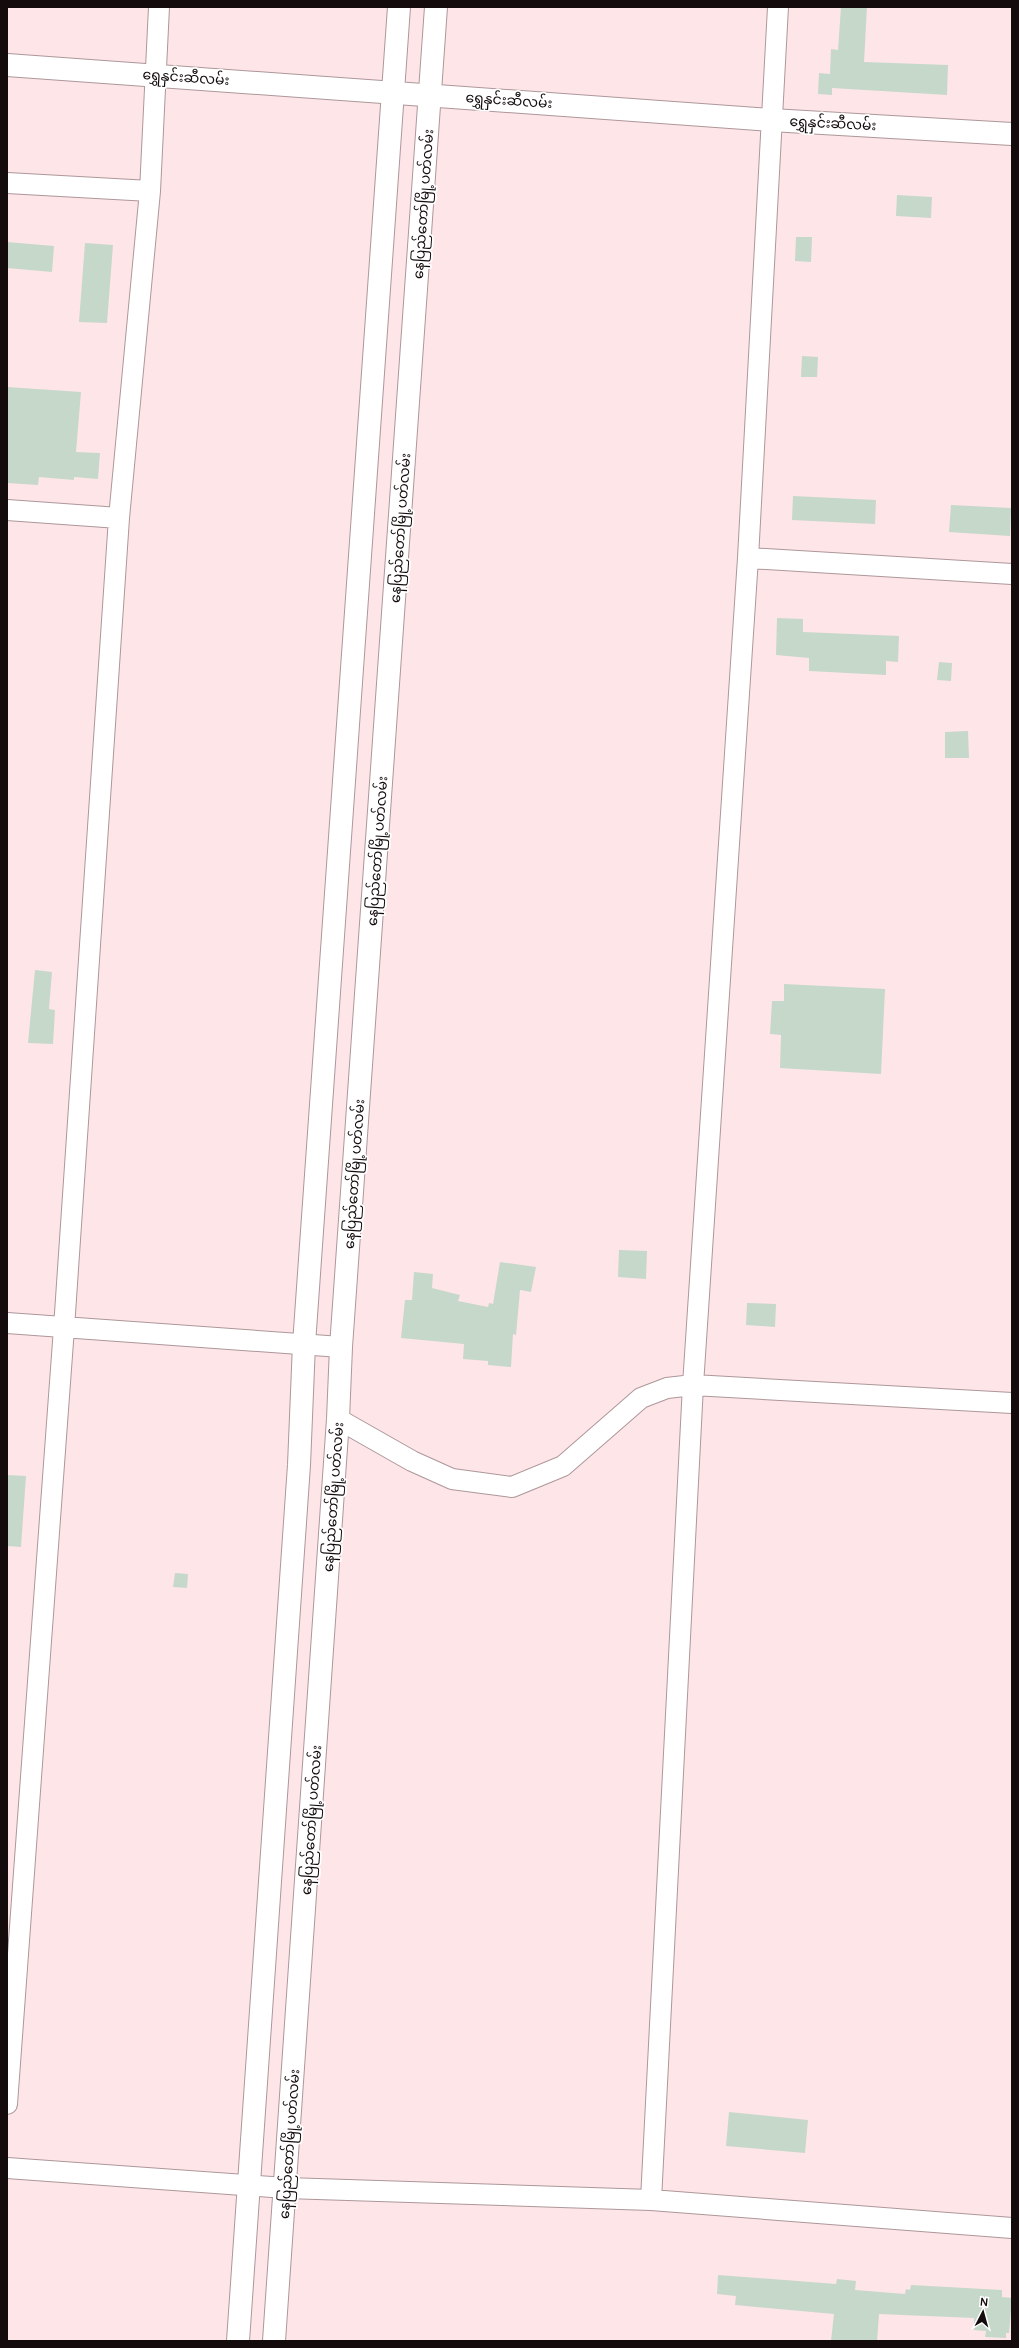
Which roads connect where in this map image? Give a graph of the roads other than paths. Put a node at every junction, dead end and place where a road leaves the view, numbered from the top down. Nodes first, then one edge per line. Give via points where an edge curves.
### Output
1 (159, 7) edge
2 (399, 7) edge
3 (436, 7) edge
4 (778, 7) edge
5 (7, 65) edge
6 (155, 74) junction
7 (393, 91) junction
8 (430, 94) junction
9 (771, 120) junction
10 (1012, 134) edge
11 (7, 183) edge
12 (150, 190) junction
13 (7, 510) edge
14 (119, 518) junction
15 (748, 558) junction
16 (1012, 574) edge
17 (7, 1324) edge
18 (64, 1328) junction
19 (304, 1344) junction
20 (341, 1347) junction
21 (693, 1385) junction
22 (1012, 1403) edge
23 (338, 1419) junction
24 (7, 2104) edge
25 (7, 2168) edge
26 (248, 2184) junction
27 (286, 2188) junction
28 (651, 2200) junction
29 (1012, 2228) edge
30 (238, 2341) edge
31 (274, 2341) edge

1 - 6 street
2 - 7 main road
3 - 8 main road, နေပြည်တော်မြို့ပတ်လမ်း
4 - 9 street
5 - 6 main road, ရွှေနှင်းဆီလမ်း
6 - 7 main road, ရွှေနှင်းဆီလမ်း
6 - 12 street
7 - 8 main road, ရွှေနှင်းဆီလမ်း
7 - 19 main road
8 - 9 main road, ရွှေနှင်းဆီလမ်း
8 - 20 main road, နေပြည်တော်မြို့ပတ်လမ်း
9 - 10 main road, ရွှေနှင်းဆီလမ်း
9 - 15 street
11 - 12 street
12 - 14 street
13 - 14 street
14 - 18 street
15 - 16 street
15 - 21 street
17 - 18 street
18 - 19 street
18 - 24 street
19 - 20 street
19 - 26 main road via 299,1465
20 - 23 main road, နေပြည်တော်မြို့ပတ်လမ်း
21 - 22 street
21 - 23 street via 666,1388 641,1398 563,1466 512,1487 452,1478 412,1461
21 - 28 street
23 - 27 main road, နေပြည်တော်မြို့ပတ်လမ်း
25 - 26 street
26 - 27 street
26 - 30 main road
27 - 28 street
27 - 31 main road, နေပြည်တော်မြို့ပတ်လမ်း
28 - 29 street

